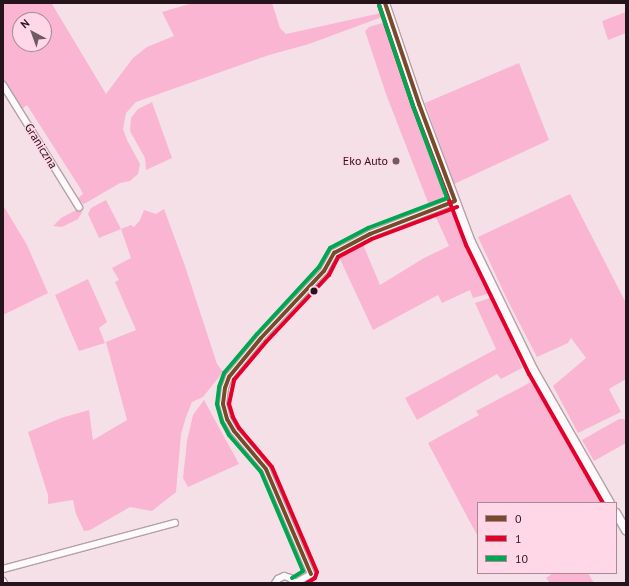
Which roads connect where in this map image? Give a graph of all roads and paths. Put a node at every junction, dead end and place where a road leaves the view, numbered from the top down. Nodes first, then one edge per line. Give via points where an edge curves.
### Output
1 (385, 3) edge
2 (3, 85) edge
3 (455, 201) junction
4 (79, 207) dead end
5 (609, 502) edge
6 (617, 515) edge
7 (175, 523) dead end
8 (626, 530) edge
9 (3, 569) edge
10 (275, 583) edge
11 (295, 583) edge

1 - 3 main road
2 - 4 street, Graniczna
3 - 5 main road via 471,242 534,370
3 - 11 street via 370,234 334,253 324,271 261,338 229,377 223,404 227,419 266,469 311,574
6 - 8 main road
7 - 9 street
10 - 11 street via 284,576

